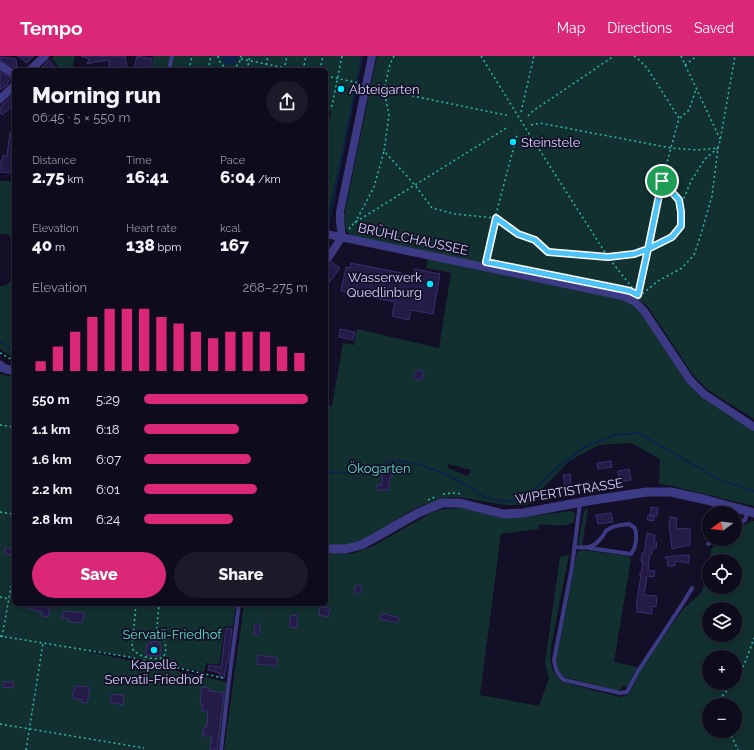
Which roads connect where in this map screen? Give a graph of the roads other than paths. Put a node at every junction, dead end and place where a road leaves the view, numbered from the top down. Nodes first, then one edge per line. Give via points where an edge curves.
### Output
1 (45, 56) edge
2 (172, 56) edge
3 (372, 56) edge
4 (0, 66) edge
5 (32, 68) edge
6 (169, 68) edge
7 (12, 73) edge
8 (12, 88) edge
9 (0, 100) edge
10 (328, 234) edge
11 (342, 237) junction
12 (328, 258) edge
13 (0, 365) edge
14 (12, 370) edge
15 (754, 427) edge
16 (580, 502) junction
17 (751, 512) edge
18 (742, 522) edge
19 (574, 547) junction
20 (589, 548) junction
21 (328, 549) edge
22 (692, 588) dead end
23 (240, 606) edge
24 (221, 750) edge

1 - 5 street
2 - 6 lane
3 - 11 street via 364,84 340,212
4 - 7 street
8 - 9 street
10 - 11 street, BRÜHLCHAUSSEE
11 - 12 street
11 - 15 street, BRÜHLCHAUSSEE via 623,296 635,302 644,311 690,380 704,394
13 - 14 street
16 - 17 street, WIPERTISTRASSE via 647,492 671,492
16 - 19 lane
16 - 21 street, WIPERTISTRASSE via 504,514 460,503 442,503 418,513 361,545 346,549
17 - 18 lane
19 - 20 lane
19 - 22 lane via 554,660 555,668 564,680 620,693 627,692
20 - 20 lane via 607,530 616,526 629,524 635,528 634,550 630,554
23 - 24 lane

